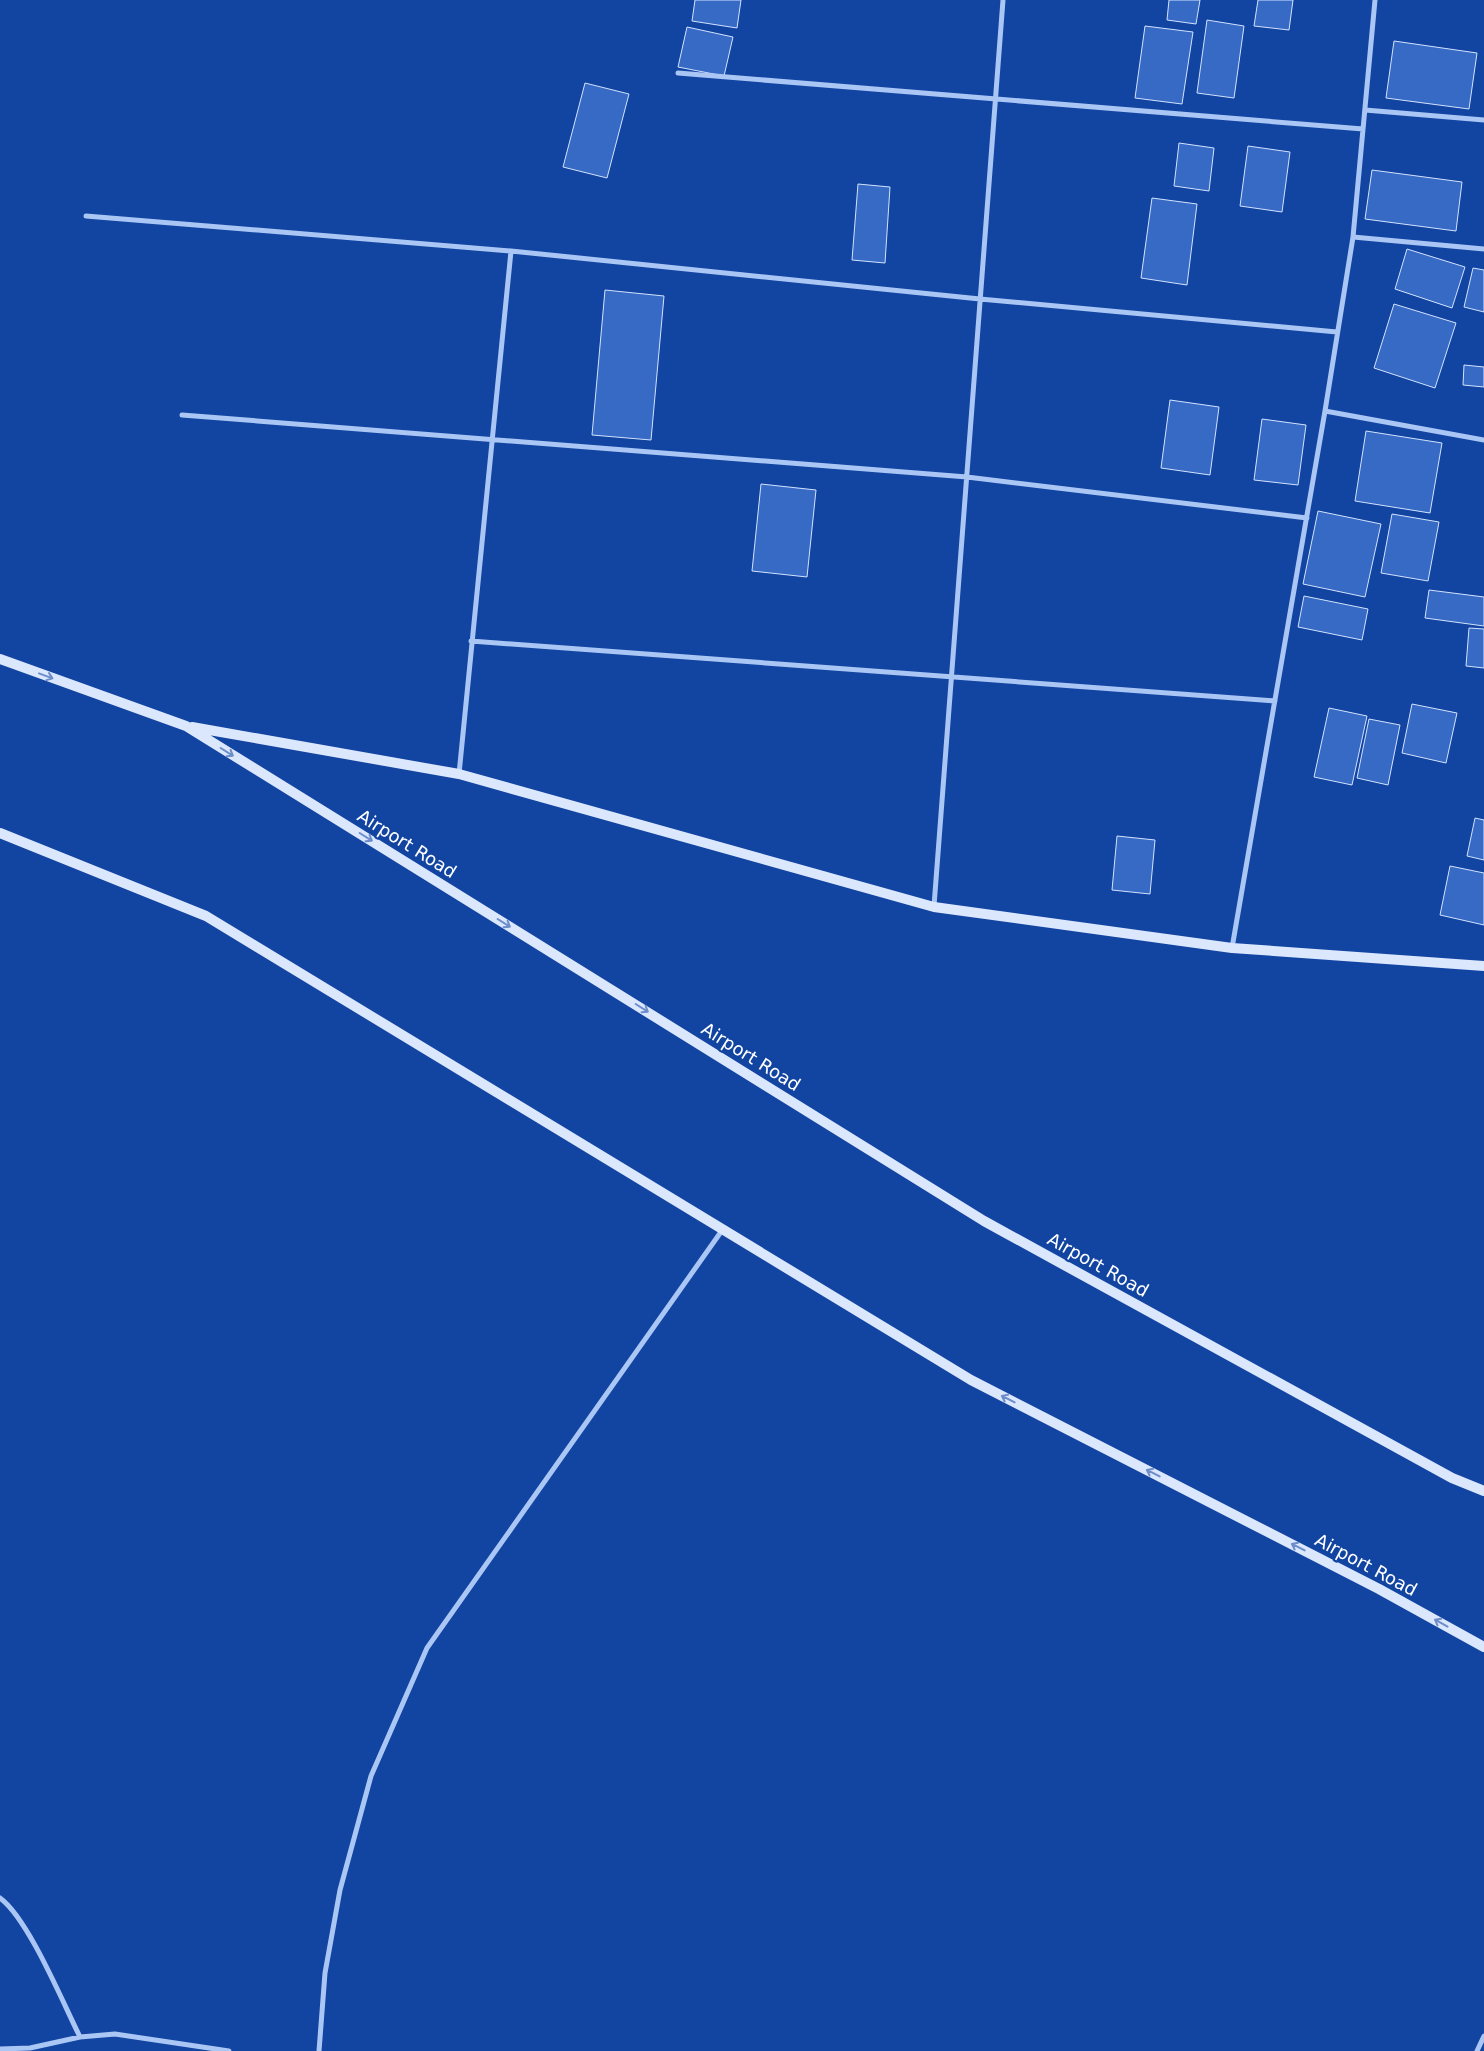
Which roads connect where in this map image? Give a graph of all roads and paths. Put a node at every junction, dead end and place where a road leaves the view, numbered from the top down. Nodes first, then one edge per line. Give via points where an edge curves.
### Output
1 (1003, 0) edge
2 (1375, 0) edge
3 (678, 73) dead end
4 (995, 99) junction
5 (1365, 110) junction
6 (1484, 120) edge
7 (1363, 129) junction
8 (86, 216) dead end
9 (1353, 237) junction
10 (1484, 249) edge
11 (511, 251) junction
12 (980, 299) junction
13 (1336, 332) junction
14 (1325, 411) junction
15 (182, 416) dead end
16 (494, 440) junction
17 (1484, 440) edge
18 (967, 477) junction
19 (1307, 518) junction
20 (471, 640) junction
21 (0, 659) edge
22 (951, 677) junction
23 (1275, 701) junction
24 (186, 726) junction
25 (459, 774) junction
26 (0, 833) edge
27 (934, 907) junction
28 (1232, 948) junction
29 (1484, 966) edge
30 (723, 1229) junction
31 (1484, 1491) edge
32 (1484, 1647) edge
33 (0, 1898) edge
34 (1484, 2036) edge
35 (80, 2037) junction
36 (3, 2050) edge
37 (229, 2051) edge
38 (319, 2051) edge
39 (1477, 2051) edge

1 - 4 street
2 - 5 street
3 - 4 street
4 - 7 street
4 - 12 street
5 - 6 street
5 - 7 street
7 - 9 street
8 - 11 street
9 - 10 street
9 - 13 street
11 - 12 street
11 - 16 street
12 - 13 street
12 - 18 street
13 - 14 street
14 - 17 street
14 - 19 street
15 - 16 street
16 - 18 street
16 - 20 street
18 - 19 street
18 - 22 street
19 - 23 street
20 - 22 street
20 - 25 street
21 -> 24 main road, Airport Road
22 - 23 street
22 - 27 street
23 - 28 street
24 - 25 main road
24 -> 31 main road, Airport Road via 984,1221 1452,1478
25 - 27 main road
26 - 30 main road, Airport Road via 206,916
27 - 28 main road
28 - 29 main road
32 -> 30 main road, Airport Road via 1379,1589 971,1380
30 - 38 street via 427,1648 371,1776 340,1890 325,1973
33 - 35 street via 22,1922
34 - 39 street
35 - 36 street via 30,2048
35 - 37 street via 115,2034

